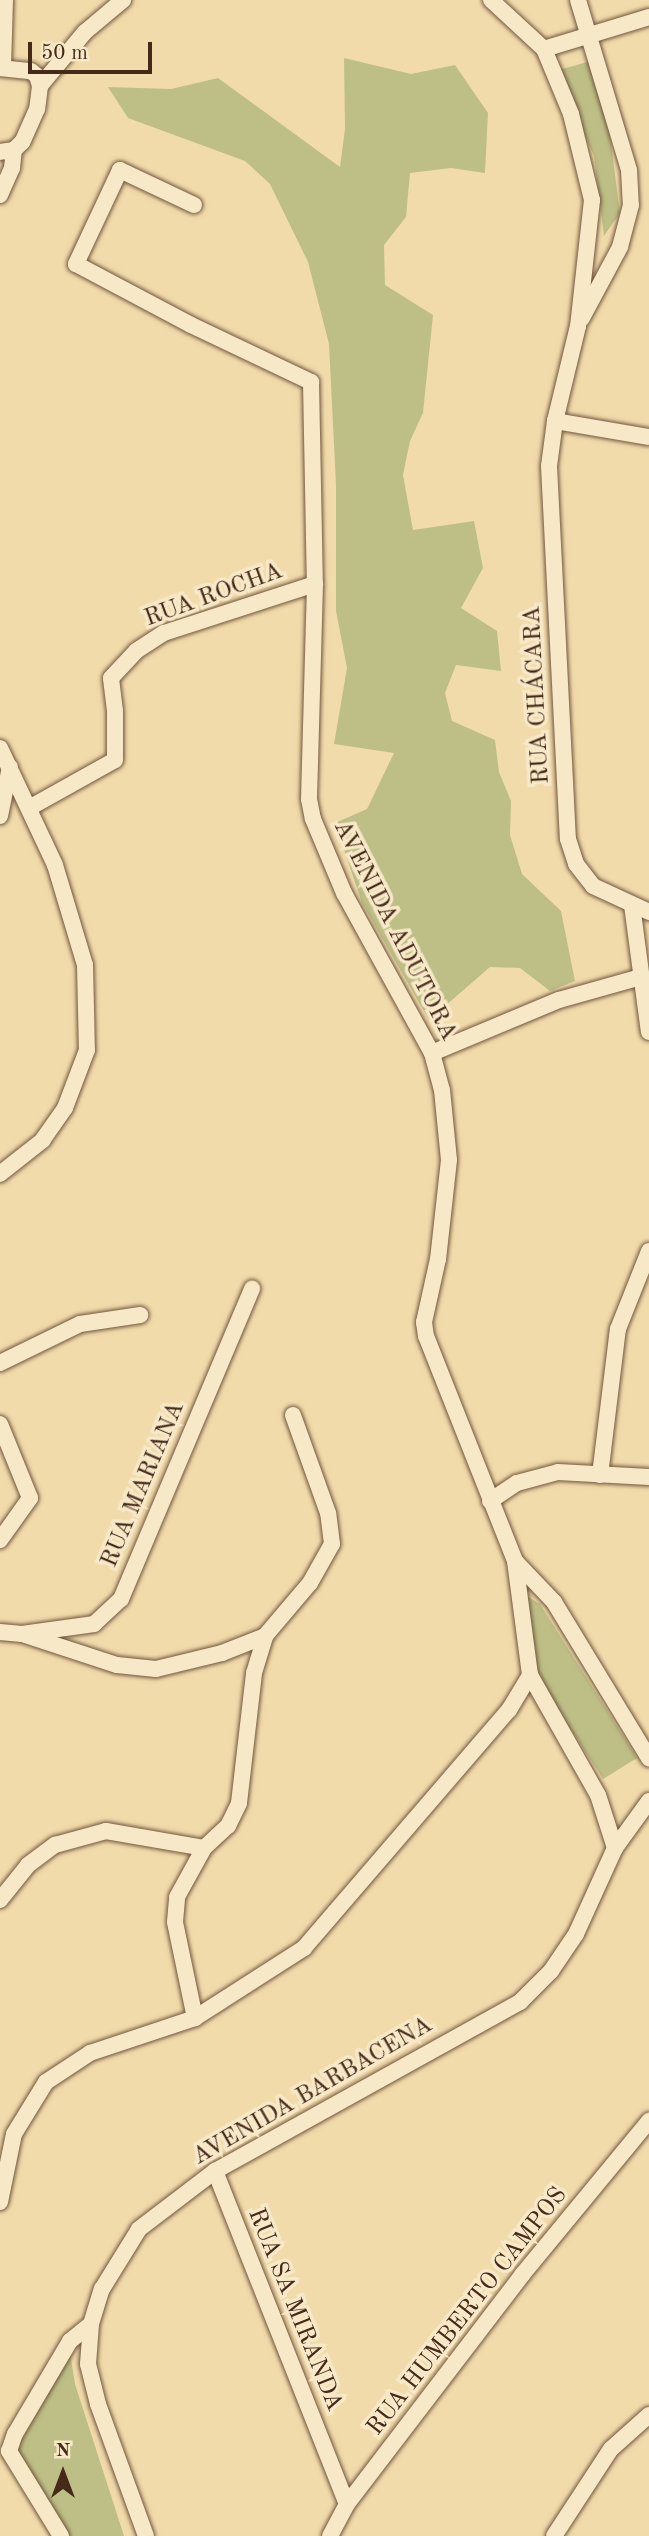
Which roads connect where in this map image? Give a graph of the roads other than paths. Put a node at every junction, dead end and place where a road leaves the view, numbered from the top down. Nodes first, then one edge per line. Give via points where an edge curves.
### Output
1 (5, 0) edge
2 (123, 0) edge
3 (491, 0) edge
4 (578, 0) edge
5 (649, 17) edge
6 (588, 34) junction
7 (544, 49) junction
8 (1, 68) edge
9 (40, 86) junction
10 (7, 151) edge
11 (0, 195) edge
12 (194, 205) dead end
13 (578, 326) junction
14 (555, 421) junction
15 (649, 437) edge
16 (315, 584) junction
17 (0, 748) edge
18 (10, 767) junction
19 (29, 808) junction
20 (0, 816) edge
21 (632, 905) junction
22 (649, 912) edge
23 (641, 977) junction
24 (649, 1032) edge
25 (432, 1053) junction
26 (0, 1174) edge
27 (649, 1251) edge
28 (252, 1289) dead end
29 (140, 1315) dead end
30 (0, 1363) edge
31 (293, 1415) dead end
32 (0, 1424) edge
33 (600, 1475) junction
34 (649, 1477) edge
35 (490, 1501) junction
36 (0, 1540) edge
37 (515, 1561) junction
38 (0, 1632) edge
39 (23, 1634) junction
40 (265, 1636) junction
41 (530, 1675) junction
42 (649, 1758) edge
43 (649, 1801) edge
44 (614, 1847) junction
45 (204, 1848) junction
46 (0, 1900) edge
47 (195, 2018) junction
48 (649, 2121) edge
49 (215, 2171) junction
50 (0, 2202) edge
51 (90, 2323) junction
52 (649, 2415) edge
53 (347, 2504) junction
54 (61, 2536) edge
55 (146, 2536) edge
56 (330, 2536) edge
57 (554, 2536) edge

1 - 8 street
2 - 9 street via 85,32
3 - 7 street
4 - 6 street
5 - 6 street
6 - 7 street
6 - 13 street via 629,170 631,205 620,247
7 - 13 street via 571,114 592,200
8 - 9 street via 31,71
9 - 10 street via 37,109 22,142
10 - 11 street via 12,169
12 - 16 street, AVENIDA ADUTORA via 120,170 76,264 311,382
13 - 14 street, RUA CHÁCARA
14 - 15 street
14 - 21 street, RUA CHÁCARA via 549,466 568,839 576,864 593,886
16 - 19 street, RUA ROCHA via 164,633 136,651 111,678 115,760
16 - 25 street, AVENIDA ADUTORA via 309,799 313,819 344,893
17 - 18 street
18 - 19 street
18 - 20 street
19 - 26 street via 55,865 85,965 87,1050 65,1108 43,1140
21 - 22 street, RUA CHÁCARA
21 - 23 street
23 - 24 street
23 - 25 street via 559,1000
25 - 35 street, AVENIDA ADUTORA via 442,1090 449,1160 425,1336
27 - 33 street via 618,1329
28 - 39 street, RUA MARIANA via 121,1599 94,1624
29 - 30 street via 80,1324
31 - 40 street via 328,1513 332,1544 310,1583
32 - 36 street via 30,1498
33 - 34 street
33 - 35 street via 558,1472 538,1476
35 - 37 street, AVENIDA ADUTORA
37 - 41 street, AVENIDA ADUTORA
37 - 42 street via 554,1602
38 - 39 street
39 - 40 street via 117,1665 156,1670
40 - 45 street via 254,1673 239,1803 228,1826
41 - 44 street via 598,1795
41 - 47 street via 509,1710 303,1948
43 - 44 street, AVENIDA BARBACENA
44 - 49 street, AVENIDA BARBACENA via 576,1934 551,1971 520,2002
45 - 46 street via 106,1831 55,1844 28,1866
45 - 47 street via 177,1898 175,1922
47 - 50 street via 90,2053 46,2082 14,2134
48 - 53 street, RUA HUMBERTO CAMPOS via 522,2275
49 - 51 street, AVENIDA BARBACENA via 139,2229 102,2289
49 - 53 street, RUA SA MIRANDA
51 - 54 street via 70,2341 9,2451
51 - 55 street, AVENIDA BARBACENA via 88,2364 98,2404
52 - 57 street via 611,2449
53 - 56 street, RUA HUMBERTO CAMPOS

